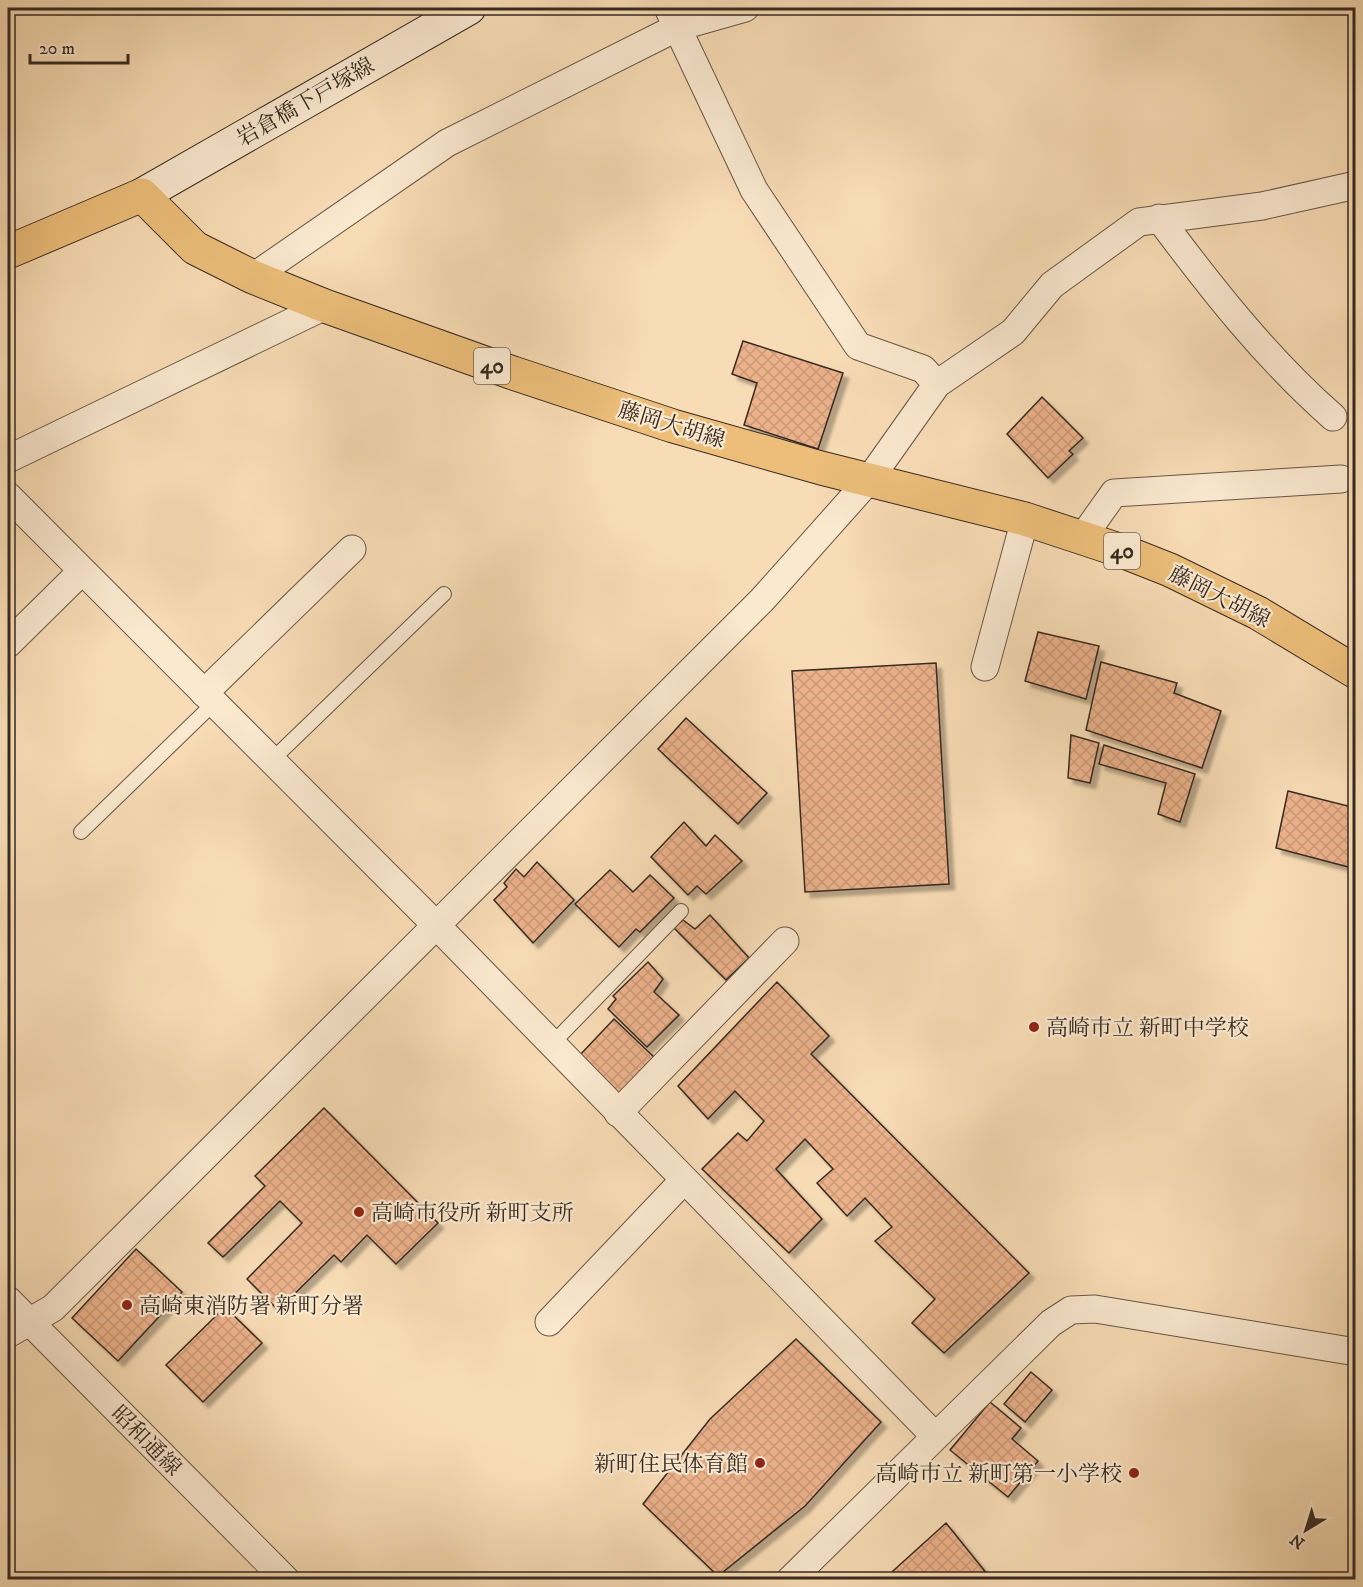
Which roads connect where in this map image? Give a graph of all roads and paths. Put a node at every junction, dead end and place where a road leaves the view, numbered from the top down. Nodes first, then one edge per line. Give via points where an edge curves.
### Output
1 (469, 8) edge
2 (745, 8) edge
3 (673, 17) edge
4 (1356, 185) edge
5 (142, 195) junction
6 (1159, 218) junction
7 (8, 252) edge
8 (253, 277) junction
9 (325, 306) junction
10 (937, 384) junction
11 (1333, 417) dead end
12 (8, 459) edge
13 (1341, 478) dead end
14 (869, 480) junction
15 (8, 496) edge
16 (1025, 519) junction
17 (1082, 538) junction
18 (352, 549) dead end
19 (82, 571) junction
20 (444, 594) dead end
21 (8, 644) edge
22 (985, 667) dead end
23 (1356, 672) edge
24 (209, 698) junction
25 (272, 760) junction
26 (81, 832) dead end
27 (681, 911) dead end
28 (437, 926) junction
29 (785, 941) dead end
30 (552, 1044) junction
31 (618, 1113) junction
32 (684, 1180) junction
33 (8, 1300) edge
34 (549, 1322) dead end
35 (19, 1328) edge
36 (1356, 1352) edge
37 (934, 1435) junction
38 (286, 1580) edge
39 (790, 1580) edge

1 - 5 street, 岩倉橋下戸塚線
2 - 3 street
3 - 8 street via 447,143
3 - 10 street via 754,190 858,346 923,369
4 - 6 street via 1262,206
5 - 7 main road
5 - 8 main road, 藤岡大胡線 / 40 via 195,248
6 - 10 street via 1139,222 1052,285 1013,332
6 - 11 street via 1290,379
8 - 9 main road, 藤岡大胡線 / 40
9 - 12 street
9 - 14 main road, 藤岡大胡線 / 40 via 673,426
10 - 14 street
13 - 17 street via 1114,493
14 - 16 main road, 藤岡大胡線 / 40
14 - 28 street via 762,600
15 - 19 street
16 - 17 main road, 藤岡大胡線 / 40
16 - 22 street
17 - 23 main road, 藤岡大胡線 / 40 via 1180,575 1258,613
18 - 24 street
19 - 21 street
19 - 24 street
20 - 25 lane
24 - 25 street
24 - 26 lane
25 - 28 street
27 - 30 lane
28 - 30 street
28 - 35 street via 53,1308
29 - 31 street
30 - 31 street
31 - 32 street
32 - 34 street
32 - 37 street
33 - 35 street, 昭和通線
35 - 38 street, 昭和通線
36 - 37 street via 1095,1309 1071,1310 1051,1323
37 - 39 street

